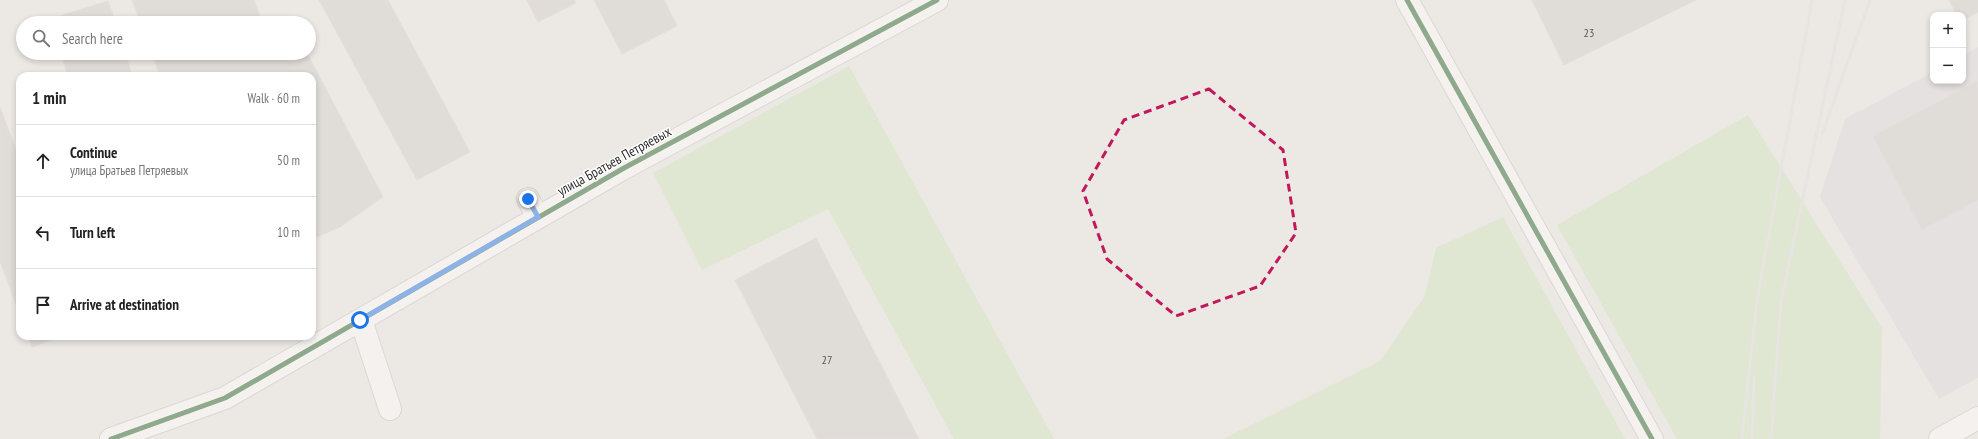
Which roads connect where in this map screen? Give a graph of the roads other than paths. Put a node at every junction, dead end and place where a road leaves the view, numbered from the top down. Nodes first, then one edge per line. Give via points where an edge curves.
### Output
1 (938, 0) edge
2 (1407, 0) edge
3 (528, 199) dead end
4 (538, 217) junction
5 (360, 320) junction
6 (390, 409) dead end
7 (1978, 418) edge
8 (164, 430) edge
9 (111, 439) edge
10 (1652, 439) edge
11 (1940, 439) edge

1 - 4 street, улица Братьев Петряевых via 624,168
2 - 10 street
3 - 4 street
4 - 5 street, улица Братьев Петряевых
5 - 6 street
5 - 8 street, улица Братьев Петряевых
7 - 11 street
8 - 9 street, улица Братьев Петряевых

